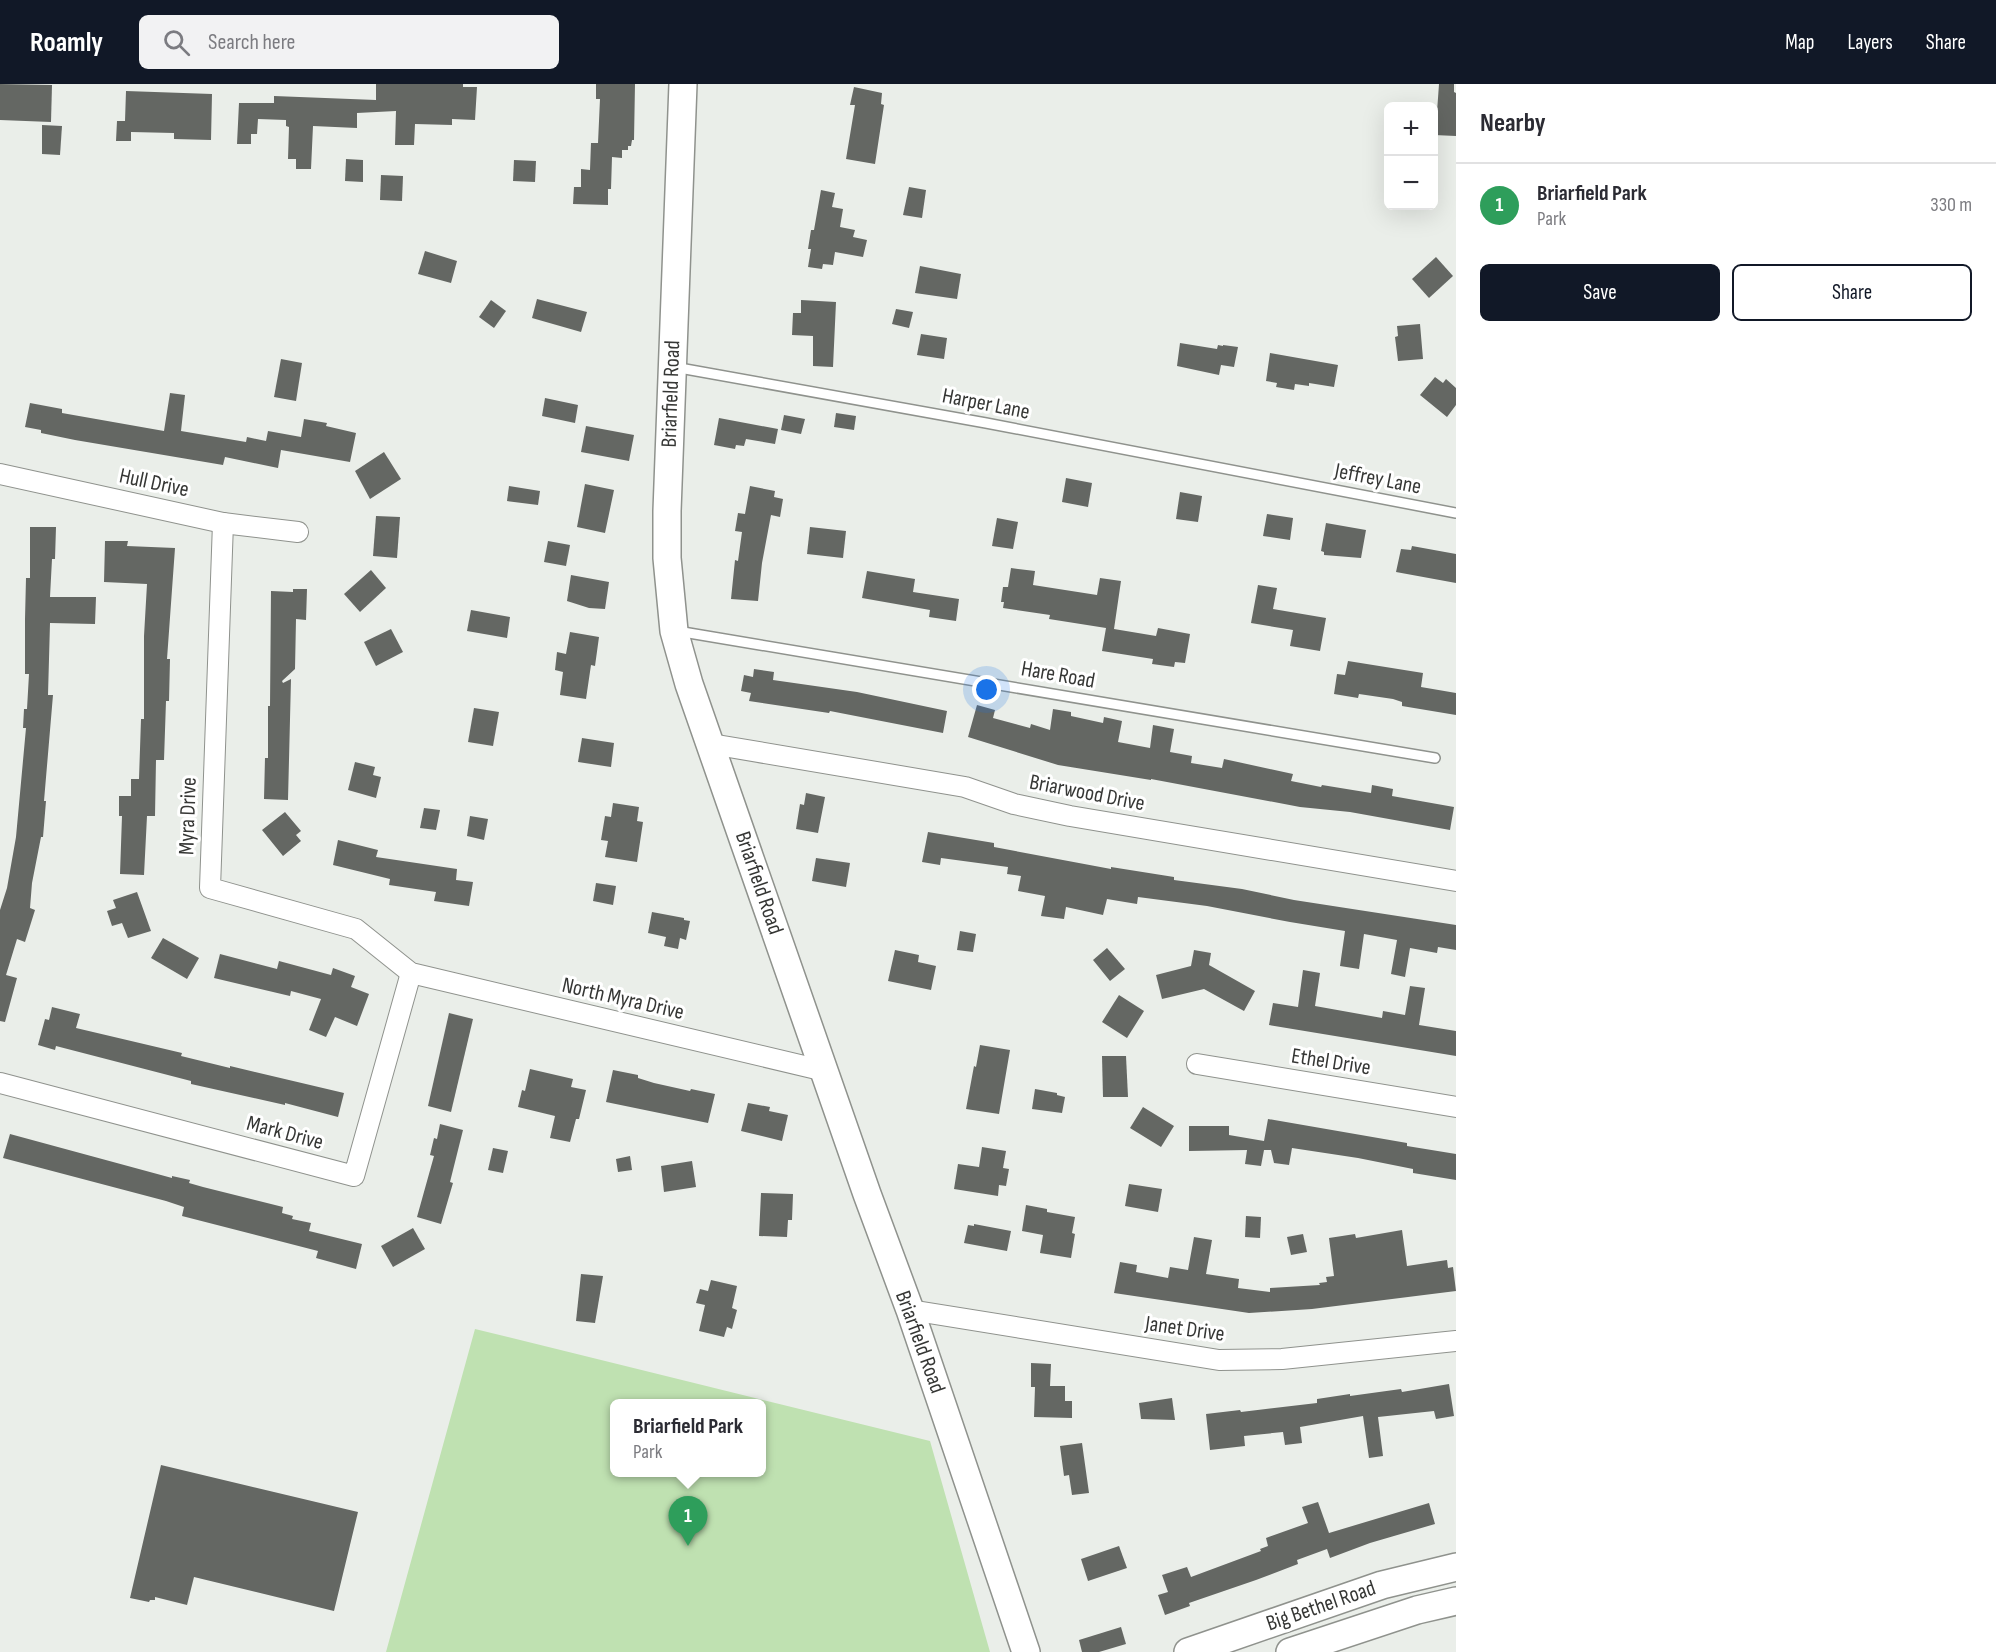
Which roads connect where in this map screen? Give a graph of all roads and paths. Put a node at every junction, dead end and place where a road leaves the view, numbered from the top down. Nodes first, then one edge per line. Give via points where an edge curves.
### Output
1 (683, 84) edge
2 (671, 367) junction
3 (0, 474) edge
4 (1294, 483) joint
5 (1456, 513) edge
6 (223, 523) junction
7 (298, 532) dead end
8 (674, 631) junction
9 (711, 744) junction
10 (1435, 758) dead end
11 (1456, 881) edge
12 (411, 973) junction
13 (1197, 1064) dead end
14 (825, 1071) junction
15 (0, 1083) edge
16 (1456, 1107) edge
17 (910, 1310) junction
18 (1456, 1341) edge
19 (1456, 1567) edge
20 (1456, 1601) edge
21 (1026, 1652) edge
22 (1188, 1652) edge
23 (1290, 1652) edge

1 - 2 main road, Briarfield Road
2 - 4 lane, Harper Lane
2 - 8 main road, Briarfield Road via 667,558
3 - 6 street, Hull Drive
4 - 5 lane, Jeffrey Lane
6 - 7 street, Hull Drive
6 - 12 street, Myra Drive via 210,888 357,929
8 - 9 main road, Briarfield Road
8 - 10 lane, Hare Road
9 - 11 street, Briarwood Drive via 965,787 1014,804 1070,816
9 - 14 main road, Briarfield Road
12 - 14 street, North Myra Drive
12 - 15 street, Mark Drive via 354,1176
13 - 16 street, Ethel Drive
14 - 17 main road, Briarfield Road
17 - 18 street, Janet Drive via 1219,1360 1282,1359
17 - 21 main road, Briarfield Road
19 - 22 main road, Big Bethel Road via 1382,1585
20 - 23 main road, Big Bethel Road

